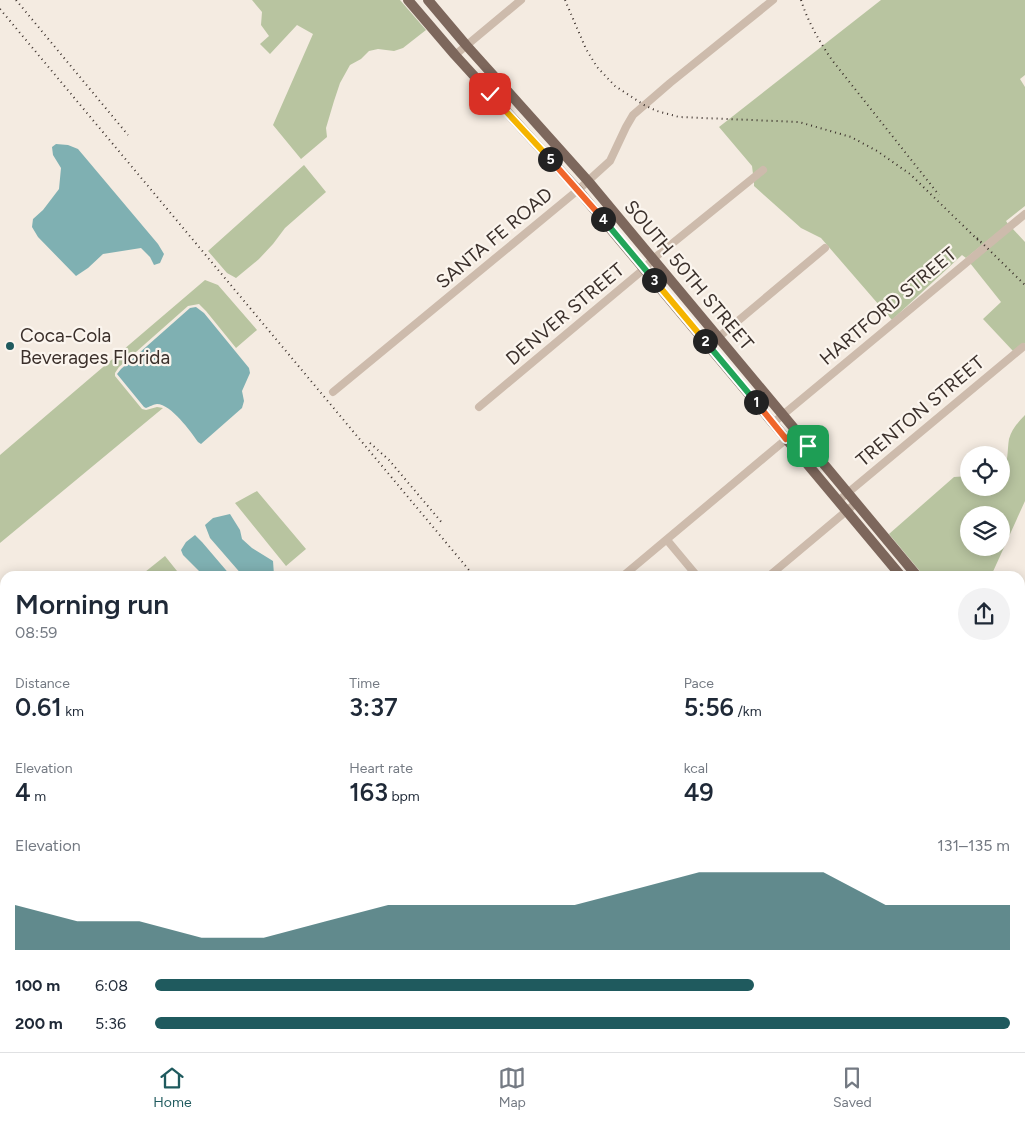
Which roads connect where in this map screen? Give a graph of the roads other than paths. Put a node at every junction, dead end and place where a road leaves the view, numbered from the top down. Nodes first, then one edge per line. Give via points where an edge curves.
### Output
1 (408, 0) edge
2 (428, 0) edge
3 (521, 0) edge
4 (774, 0) edge
5 (466, 46) junction
6 (455, 55) junction
7 (763, 170) dead end
8 (588, 181) junction
9 (578, 190) junction
10 (1025, 214) edge
11 (825, 248) dead end
12 (653, 259) junction
13 (644, 269) junction
14 (718, 337) junction
15 (708, 346) junction
16 (1023, 347) dead end
17 (333, 392) dead end
18 (479, 407) dead end
19 (782, 414) junction
20 (773, 423) junction
21 (796, 431) junction
22 (786, 439) junction
23 (848, 493) junction
24 (838, 501) junction
25 (856, 503) junction
26 (846, 511) junction
27 (667, 540) junction
28 (629, 571) edge
29 (694, 571) edge
30 (774, 571) edge
31 (897, 571) edge
32 (910, 571) edge

1 - 6 main road, SOUTH 50TH STREET
2 - 5 main road, SOUTH 50TH STREET
3 - 5 street
4 - 8 street, SANTA FE ROAD via 633,115 610,161
5 - 6 street
5 - 8 main road, SOUTH 50TH STREET
6 - 9 main road, SOUTH 50TH STREET
7 - 12 street, DENVER STREET
8 - 9 street, SANTA FE ROAD
8 - 12 main road, SOUTH 50TH STREET
9 - 13 main road, SOUTH 50TH STREET
9 - 17 street, SANTA FE ROAD
10 - 19 street, HARTFORD STREET
11 - 14 street
12 - 13 street, DENVER STREET
12 - 14 main road, SOUTH 50TH STREET
13 - 15 main road, SOUTH 50TH STREET
13 - 18 street, DENVER STREET
14 - 15 street
14 - 19 main road, SOUTH 50TH STREET
15 - 20 main road, SOUTH 50TH STREET
16 - 23 street, TRENTON STREET
19 - 20 street, HARTFORD STREET
19 - 21 main road, SOUTH 50TH STREET
20 - 22 main road, SOUTH 50TH STREET
21 - 22 street
21 - 23 main road, SOUTH 50TH STREET
22 - 24 main road, SOUTH 50TH STREET
22 - 27 street
23 - 24 street, TRENTON STREET
23 - 25 main road, SOUTH 50TH STREET
24 - 26 main road, SOUTH 50TH STREET
25 - 26 street
25 - 32 main road, SOUTH 50TH STREET
26 - 30 street
26 - 31 main road, SOUTH 50TH STREET
27 - 28 street
27 - 29 street

